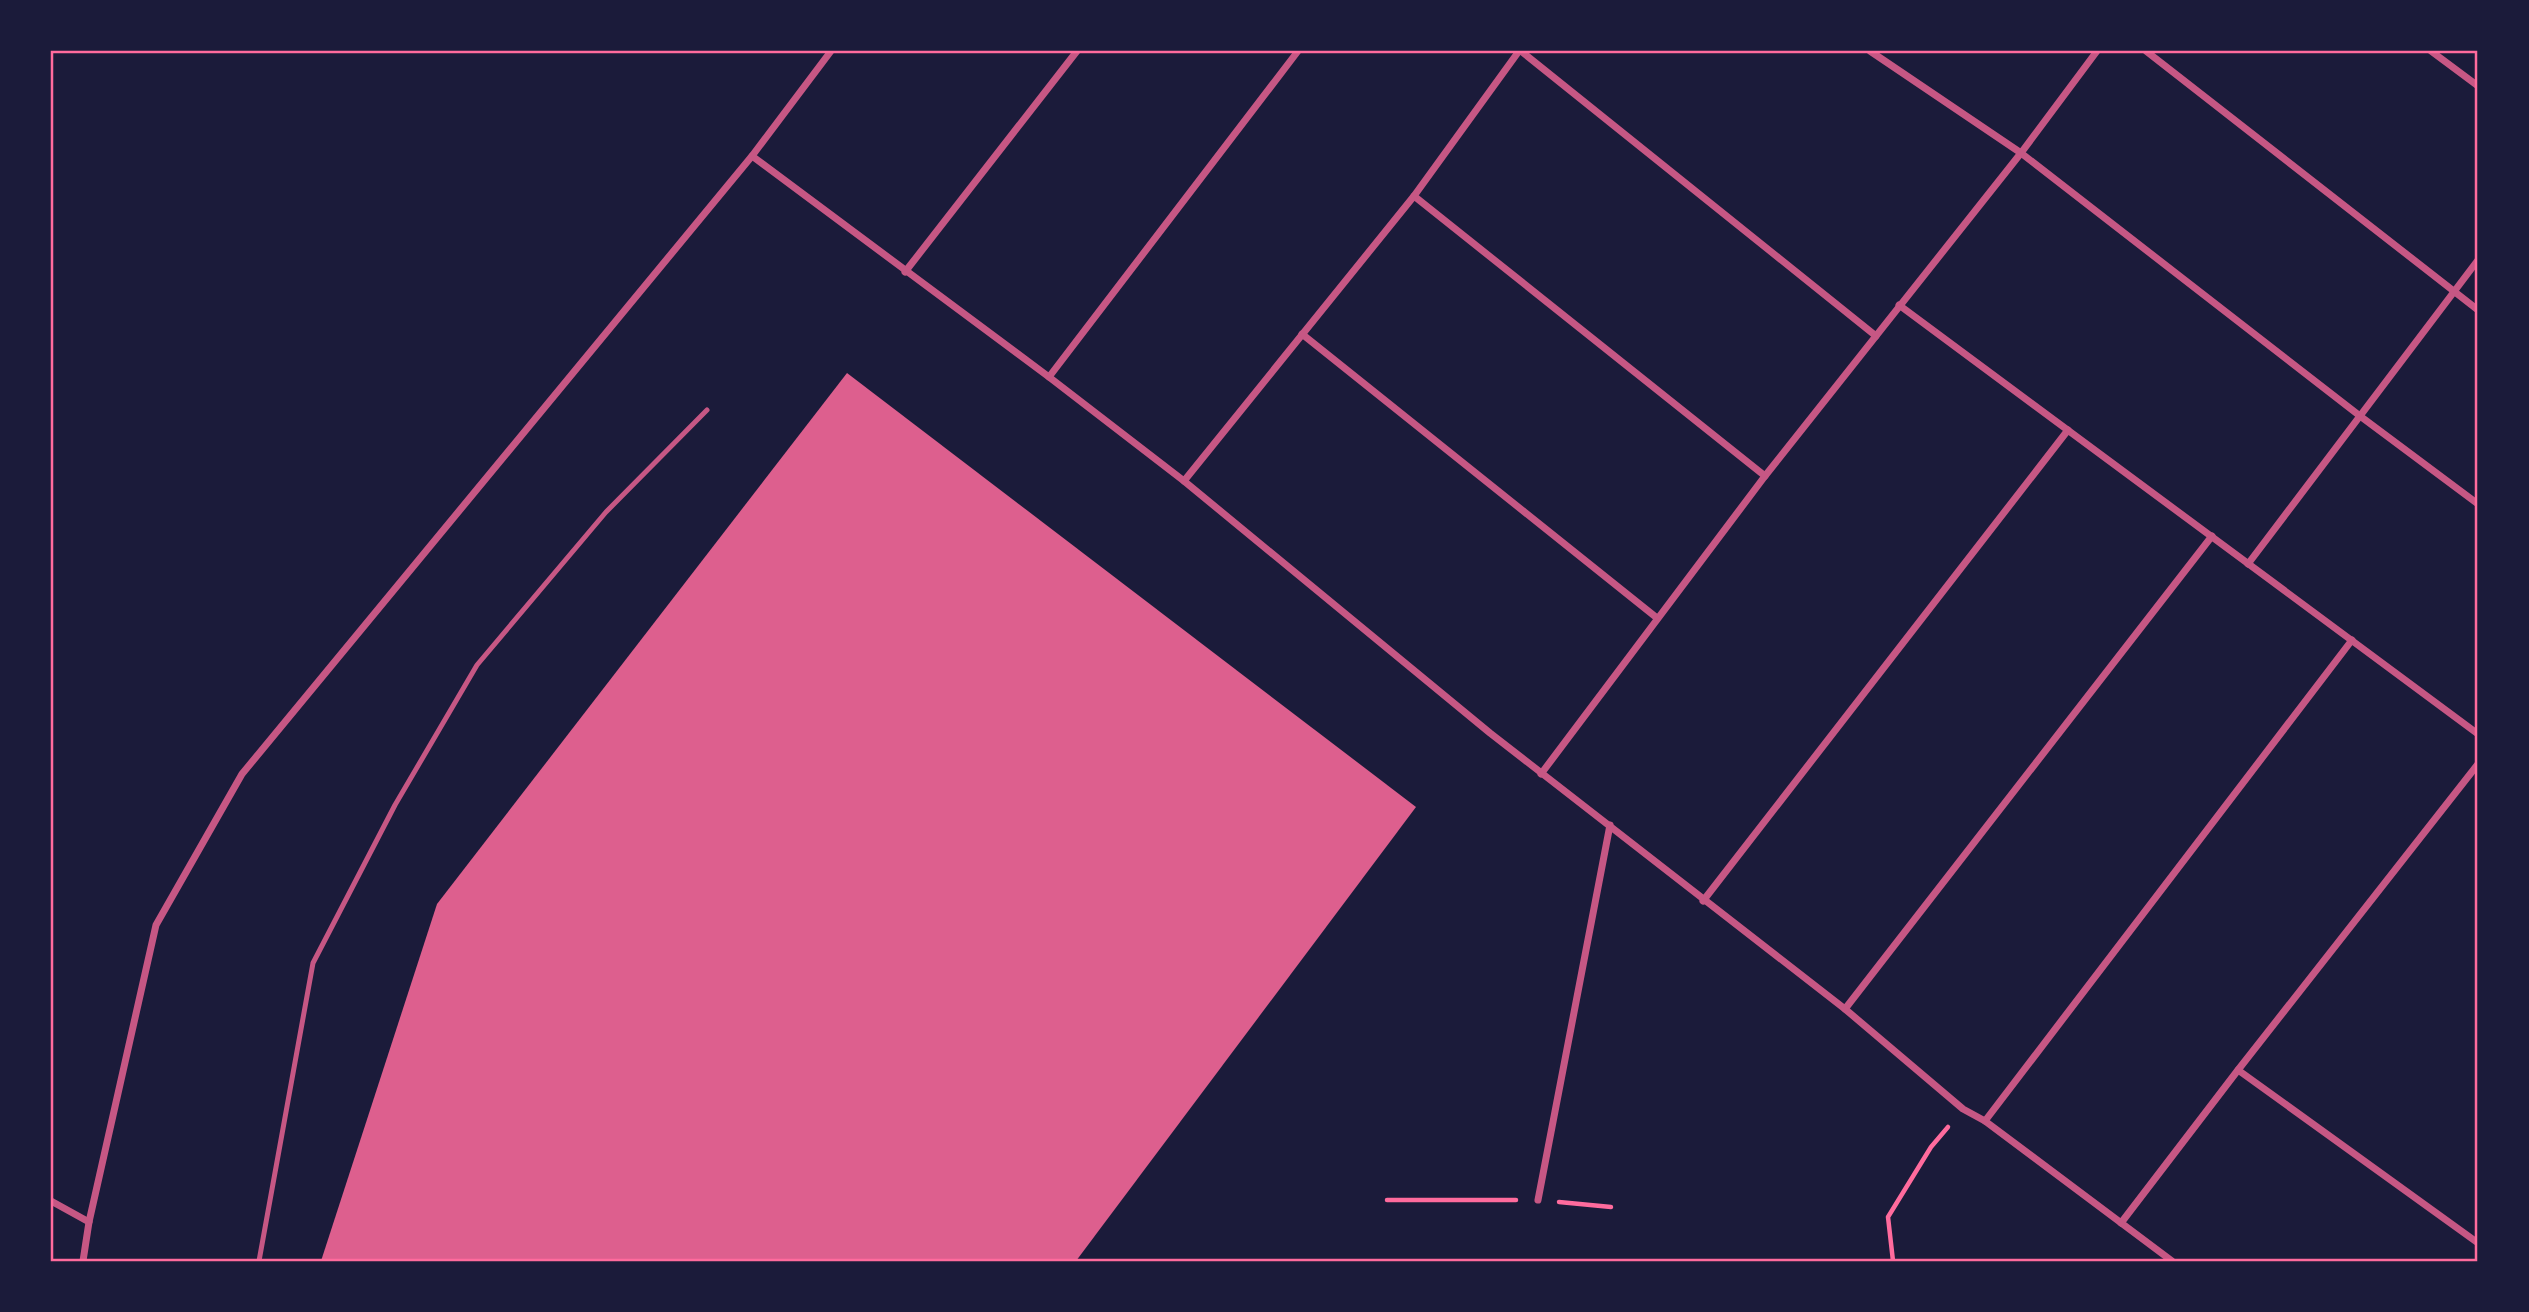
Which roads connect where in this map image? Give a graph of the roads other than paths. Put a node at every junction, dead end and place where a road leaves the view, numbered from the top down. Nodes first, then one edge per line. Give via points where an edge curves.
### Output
1 (831, 51) edge
2 (1077, 51) edge
3 (1298, 51) edge
4 (1520, 51) edge
5 (1871, 51) edge
6 (2097, 51) edge
7 (2147, 51) edge
8 (2431, 51) edge
9 (2478, 86) edge
10 (2021, 153) junction
11 (751, 156) junction
12 (1414, 196) junction
13 (2478, 260) edge
14 (905, 272) junction
15 (2454, 292) junction
16 (1899, 305) junction
17 (2478, 310) edge
18 (1302, 334) junction
19 (1876, 336) junction
20 (1049, 377) junction
21 (707, 410) dead end
22 (2360, 416) junction
23 (2068, 430) junction
24 (1765, 476) junction
25 (1184, 481) junction
26 (2478, 504) edge
27 (2212, 536) junction
28 (2248, 564) junction
29 (1657, 618) junction
30 (2352, 640) junction
31 (2478, 734) edge
32 (2478, 764) edge
33 (1541, 774) junction
34 (1610, 825) junction
35 (1703, 901) junction
36 (1844, 1009) junction
37 (2238, 1070) junction
38 (1985, 1121) junction
39 (1538, 1200) road end
40 (51, 1201) edge
41 (89, 1222) junction
42 (2121, 1223) junction
43 (2478, 1243) edge
44 (83, 1261) edge
45 (259, 1261) edge
46 (2172, 1261) edge

1 - 11 street
2 - 14 street
3 - 20 street
4 - 12 street
4 - 19 street
5 - 10 street
6 - 10 street
7 - 15 street
8 - 9 street
10 - 16 street
10 - 22 street
11 - 14 street
11 - 41 street via 243,774 156,925
12 - 18 street
12 - 24 street
13 - 15 street
14 - 20 street
15 - 17 street
15 - 22 street
16 - 19 street
16 - 23 street
18 - 25 street
18 - 29 street
19 - 24 street
20 - 25 street
21 - 45 lane via 606,512 477,665 395,805 313,963
22 - 26 street
22 - 28 street
23 - 27 street
23 - 35 street
24 - 29 street
25 - 33 street
27 - 28 street
27 - 36 street
28 - 30 street
29 - 33 street
30 - 31 street
30 - 38 street
32 - 37 street
33 - 34 street
34 - 35 street
34 - 39 street
35 - 36 street
36 - 38 street via 1963,1109
37 - 42 street
37 - 43 street
38 - 42 street
40 - 41 street
41 - 44 street
42 - 46 street

